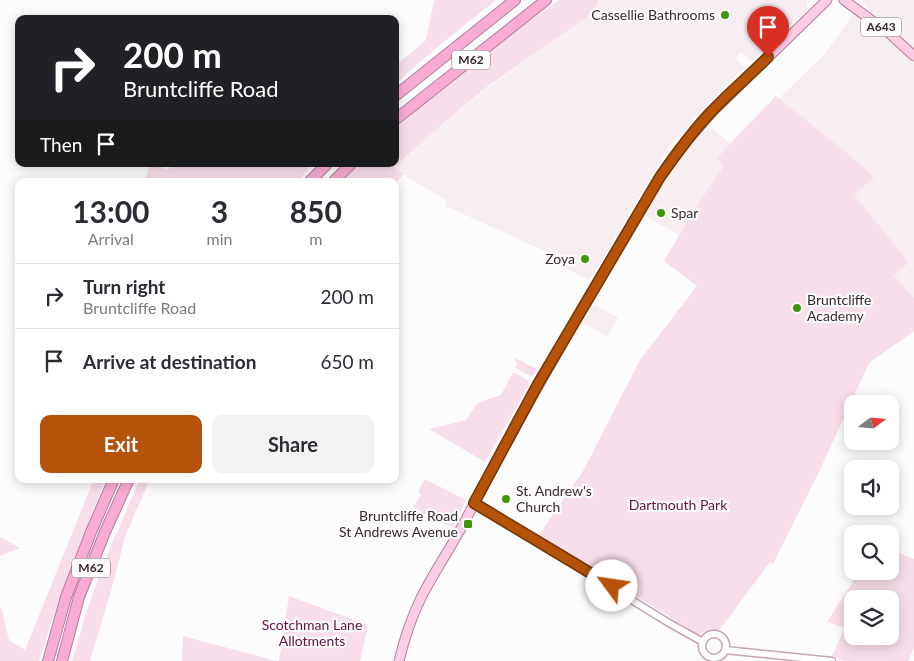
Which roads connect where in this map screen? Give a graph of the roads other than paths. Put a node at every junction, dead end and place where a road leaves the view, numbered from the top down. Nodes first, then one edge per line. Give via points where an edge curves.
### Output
1 (515, 0) edge
2 (546, 0) edge
3 (827, 0) edge
4 (844, 0) edge
5 (859, 0) edge
6 (866, 16) junction
7 (914, 56) edge
8 (399, 93) edge
9 (399, 117) edge
10 (324, 167) edge
11 (348, 167) edge
12 (313, 178) edge
13 (337, 178) edge
14 (112, 483) edge
15 (127, 483) edge
16 (474, 503) junction
17 (702, 642) junction
18 (725, 650) junction
19 (48, 661) edge
20 (62, 661) edge
21 (399, 661) edge
22 (832, 661) edge

1 - 8 highway, M62
2 - 9 highway, M62
3 - 16 main road via 713,111 676,154 538,384
4 - 6 main road, A643
5 - 6 main road
6 - 7 main road, A643
10 - 12 highway
11 - 13 highway
14 - 19 highway, M62 via 66,597
15 - 20 highway, M62 via 79,597
16 - 17 street
16 - 21 main road via 420,600 407,630
17 - 18 street via 716,634 723,639
17 - 18 street via 704,653 711,658 720,656
18 - 22 street

